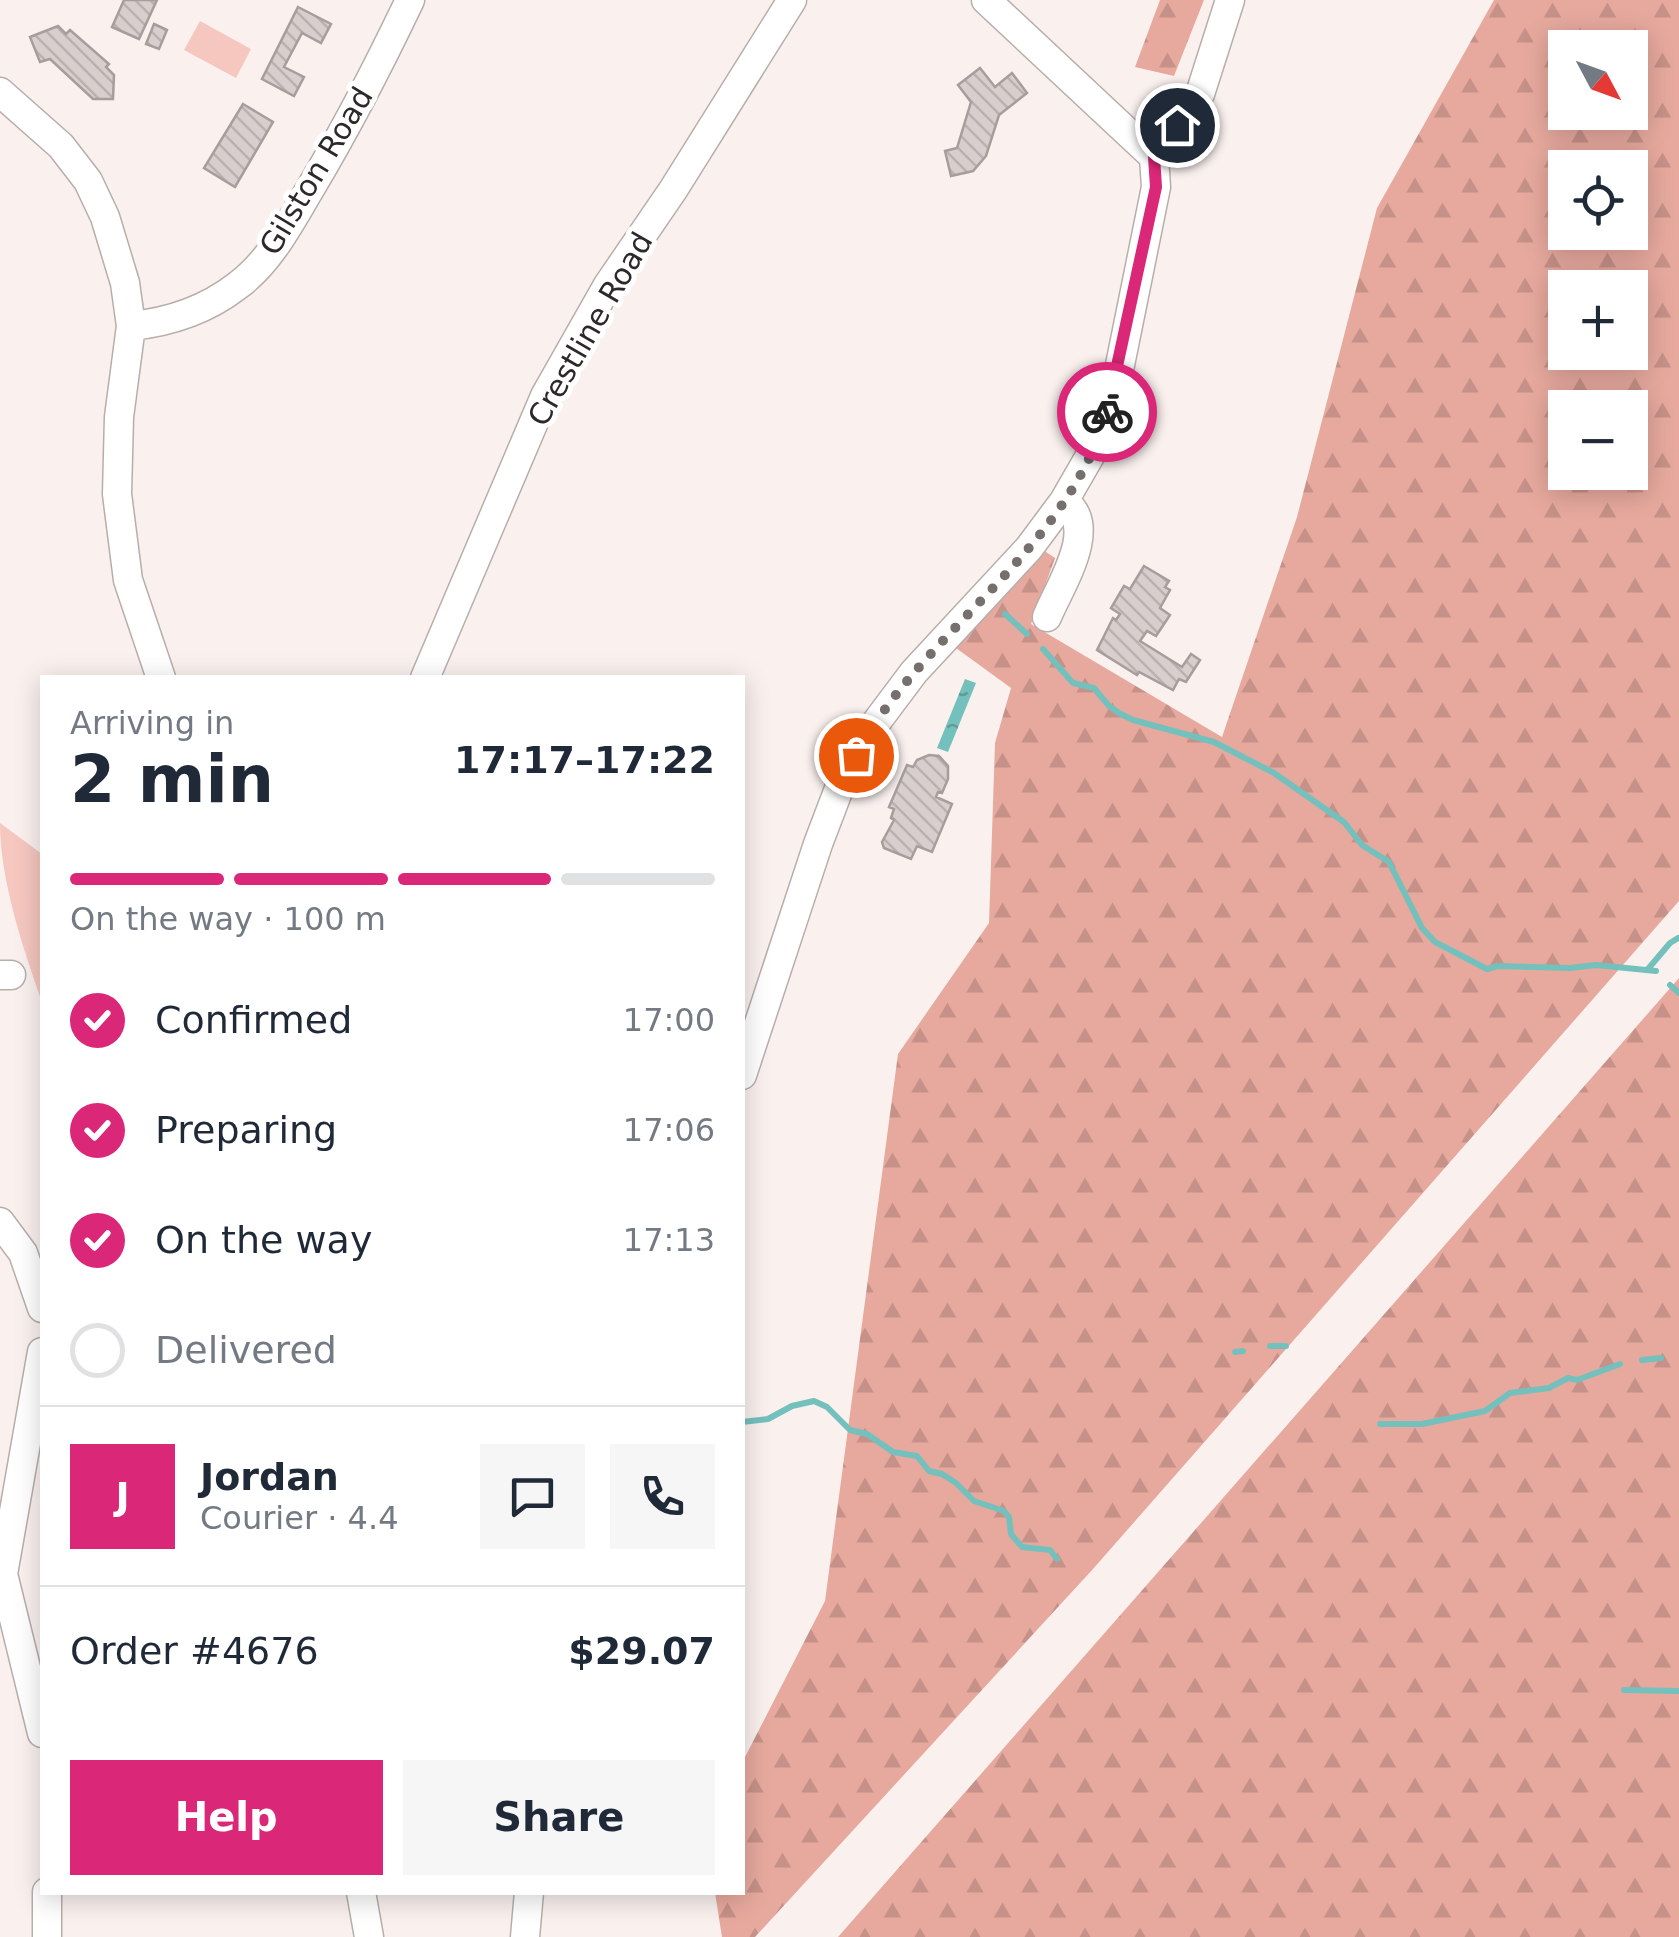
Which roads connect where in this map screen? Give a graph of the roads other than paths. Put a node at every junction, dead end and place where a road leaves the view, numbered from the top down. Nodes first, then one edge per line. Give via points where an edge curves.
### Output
1 (410, 0) edge
2 (792, 0) edge
3 (986, 0) edge
4 (1230, 0) edge
5 (0, 92) edge
6 (1154, 157) junction
7 (131, 326) junction
8 (1064, 501) junction
9 (1046, 617) dead end
10 (160, 675) edge
11 (426, 675) edge
12 (745, 1066) edge
13 (0, 1222) edge
14 (40, 1302) edge
15 (40, 1363) edge
16 (40, 1725) edge
17 (47, 1895) edge
18 (362, 1895) edge
19 (529, 1895) edge
20 (47, 1937) edge
21 (369, 1937) edge
22 (525, 1937) edge

1 - 7 street, Gilston Road via 361,104 275,248 239,285 202,308
2 - 11 street, Crestline Road via 608,285 545,396
3 - 6 street
4 - 6 street via 1200,94
5 - 7 street via 61,146 88,181 115,250
6 - 8 street via 1156,187 1120,365 1094,449
7 - 10 street via 117,494 128,580
8 - 9 street via 1081,533
8 - 12 street via 1001,581 914,672 845,773
13 - 14 street via 23,1252
15 - 16 street via 3,1574
17 - 20 street
18 - 21 street
19 - 22 street

